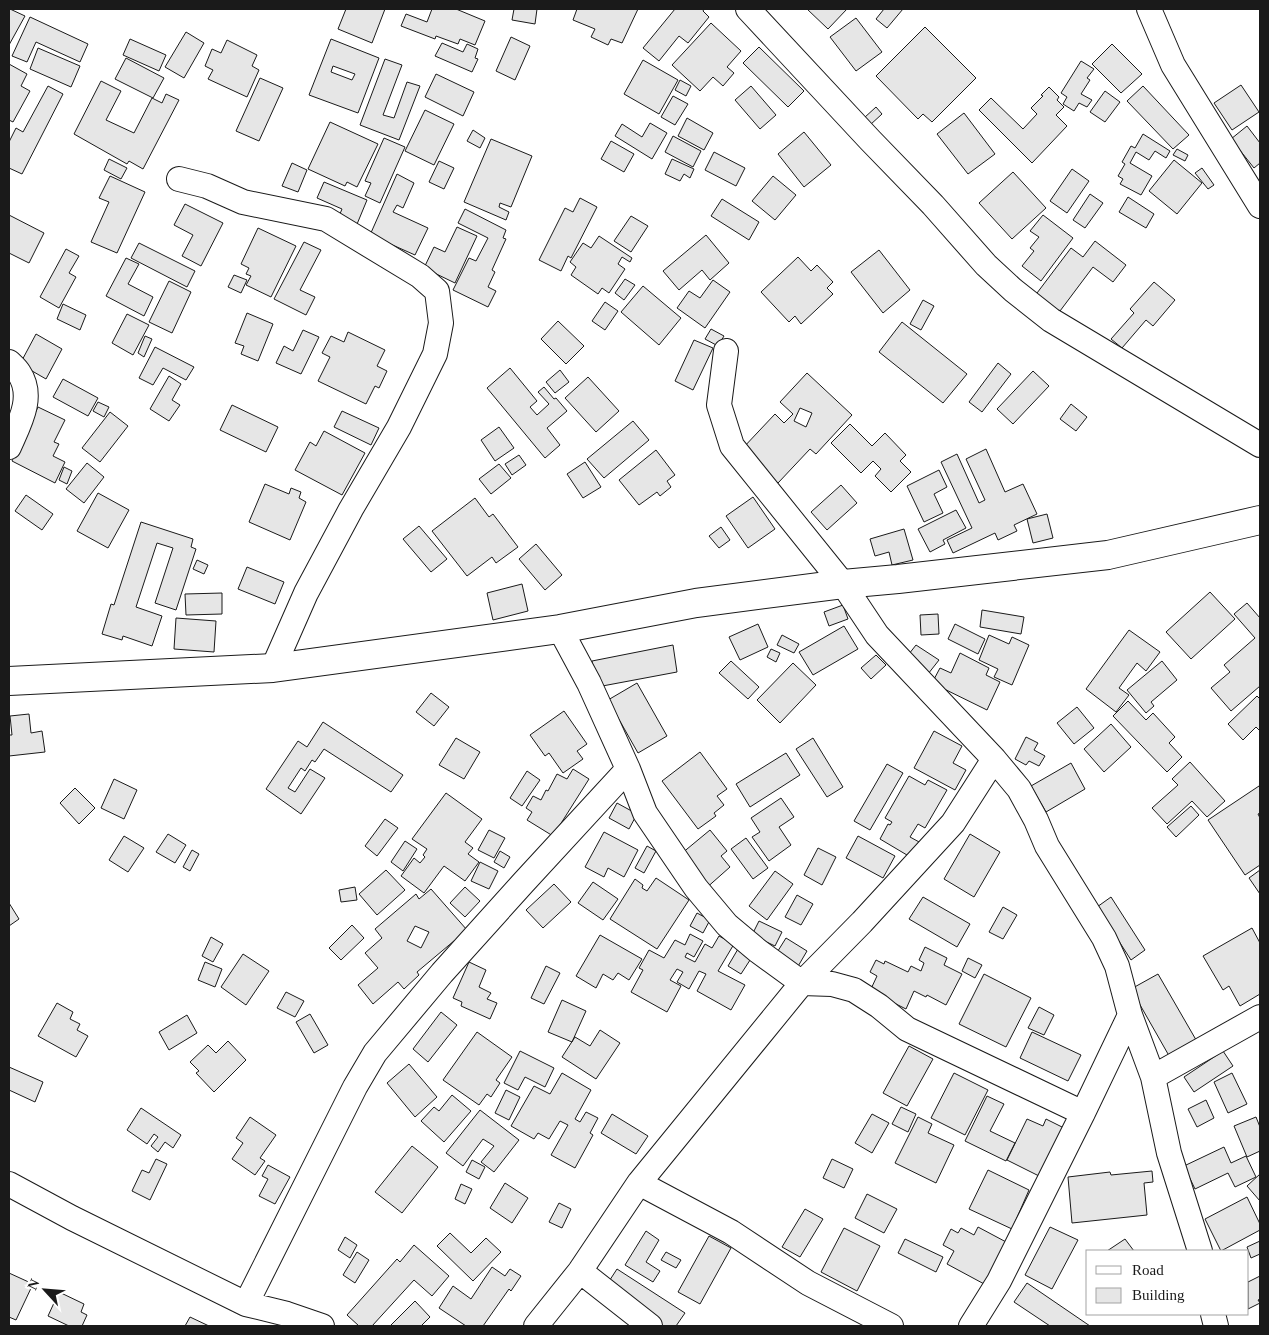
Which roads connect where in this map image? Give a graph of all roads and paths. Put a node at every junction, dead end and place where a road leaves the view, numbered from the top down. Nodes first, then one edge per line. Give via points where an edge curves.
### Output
1 (748, 9) edge
2 (1149, 9) edge
3 (179, 179) dead end
4 (1260, 206) edge
5 (726, 350) dead end
6 (9, 362) edge
7 (1260, 445) edge
8 (9, 446) edge
9 (1260, 520) edge
10 (843, 584) junction
11 (560, 629) junction
12 (274, 668) junction
13 (9, 681) edge
14 (994, 759) junction
15 (628, 769) junction
16 (802, 983) junction
17 (1130, 1015) junction
18 (1260, 1017) edge
19 (1153, 1077) junction
20 (1083, 1113) junction
21 (639, 1183) junction
22 (9, 1184) edge
23 (1200, 1250) edge
24 (580, 1271) junction
25 (246, 1304) junction
26 (322, 1326) edge
27 (536, 1326) edge
28 (650, 1326) edge
29 (891, 1326) edge
30 (971, 1326) edge

1 - 7 street via 1013,290 1051,320
2 - 4 street via 1173,65
3 - 12 street via 207,186 243,202 326,219 420,276 437,291 441,322 435,354 399,427 306,593
5 - 10 street via 719,405 732,446
6 - 8 street via 20,373 27,392 23,417
9 - 10 street via 1108,555
10 - 11 street via 696,603
10 - 14 street via 877,635
11 - 12 street
11 - 15 street via 590,683
12 - 13 street
14 - 16 street via 952,823
14 - 17 street via 1019,790 1047,846 1104,938 1117,966
15 - 16 street via 645,813 696,888 727,925
15 - 25 street via 442,973 375,1053
16 - 20 street via 832,984 854,990 908,1029
16 - 21 street
17 - 19 street
17 - 20 street
18 - 19 street
19 - 23 street via 1169,1154
20 - 30 street via 999,1281
21 - 24 street
21 - 29 street via 731,1232 808,1283
22 - 25 street
24 - 27 street
24 - 28 street
25 - 26 street

